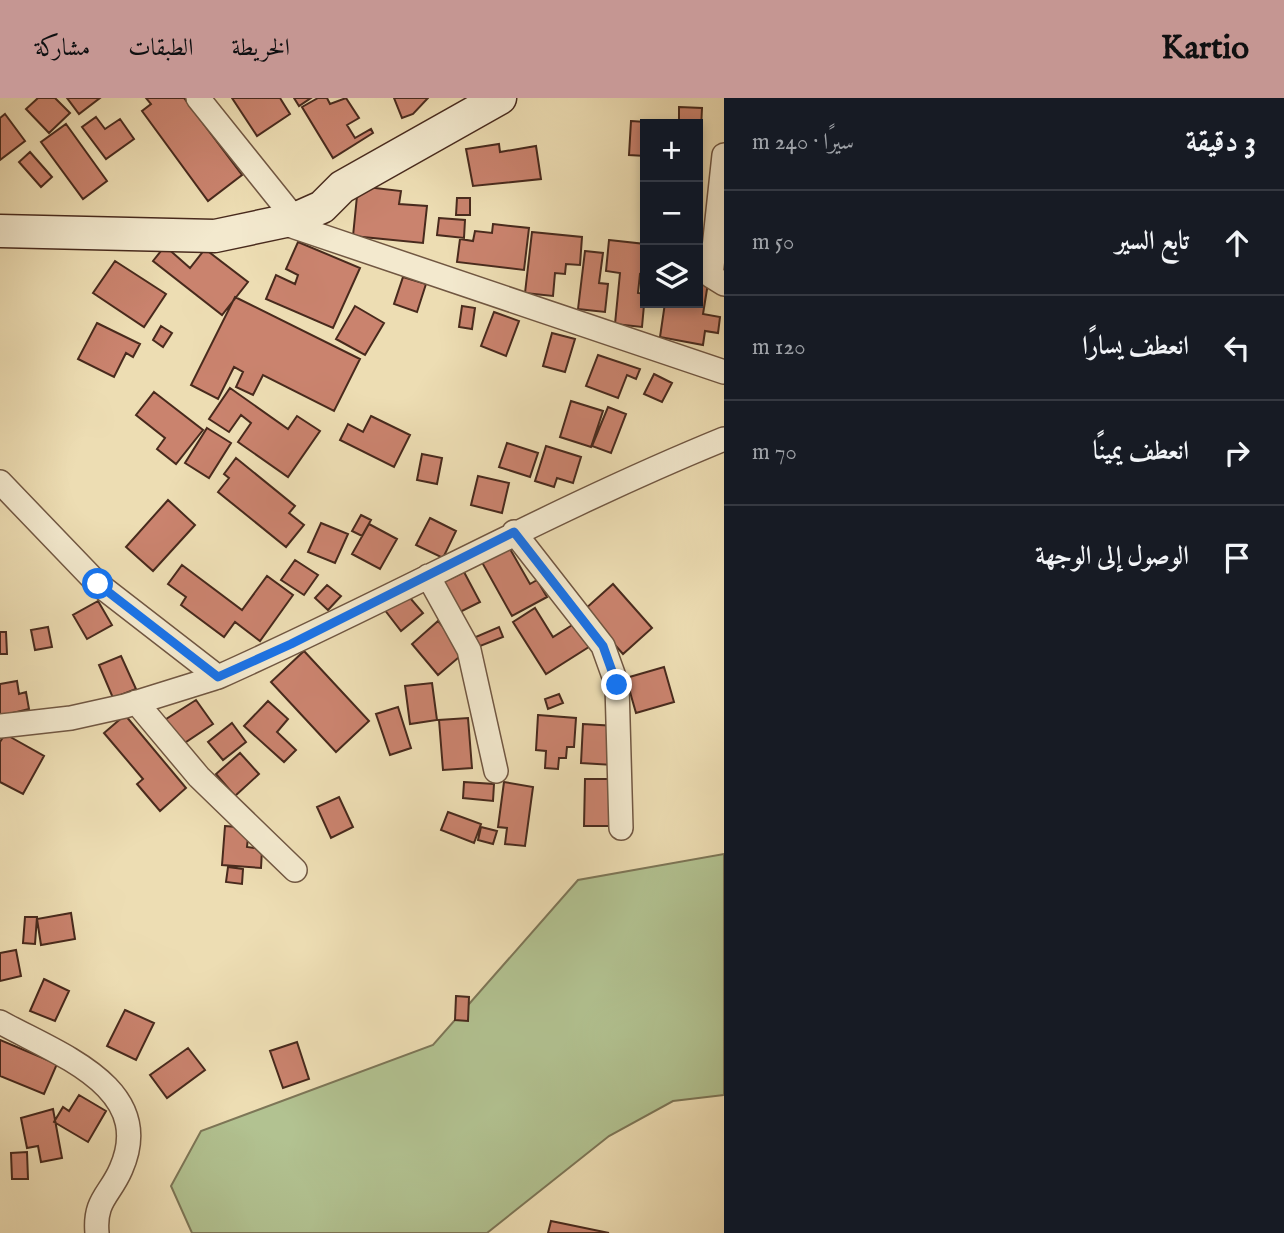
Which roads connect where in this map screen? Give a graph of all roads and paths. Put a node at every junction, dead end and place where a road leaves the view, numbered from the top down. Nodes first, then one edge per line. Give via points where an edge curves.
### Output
1 (198, 98) edge
2 (500, 98) edge
3 (724, 155) edge
4 (288, 220) junction
5 (0, 231) edge
6 (724, 285) edge
7 (724, 372) edge
8 (724, 439) edge
9 (0, 482) edge
10 (514, 532) junction
11 (428, 576) junction
12 (218, 677) junction
13 (136, 702) junction
14 (0, 726) edge
15 (496, 771) dead end
16 (621, 828) dead end
17 (295, 870) dead end
18 (0, 1022) edge
19 (92, 1229) edge

1 - 4 street
2 - 4 main road via 342,187 322,207
3 - 6 street via 711,276
4 - 5 main road via 215,236
4 - 7 street
8 - 10 street
9 - 12 street via 98,584
10 - 11 street
10 - 16 street via 603,646 608,659 617,685
11 - 12 street
11 - 15 street via 468,650
12 - 13 street
13 - 14 street via 71,718
13 - 17 street via 199,777
18 - 19 street via 88,1071 121,1102 128,1117 130,1144 121,1172 102,1198

